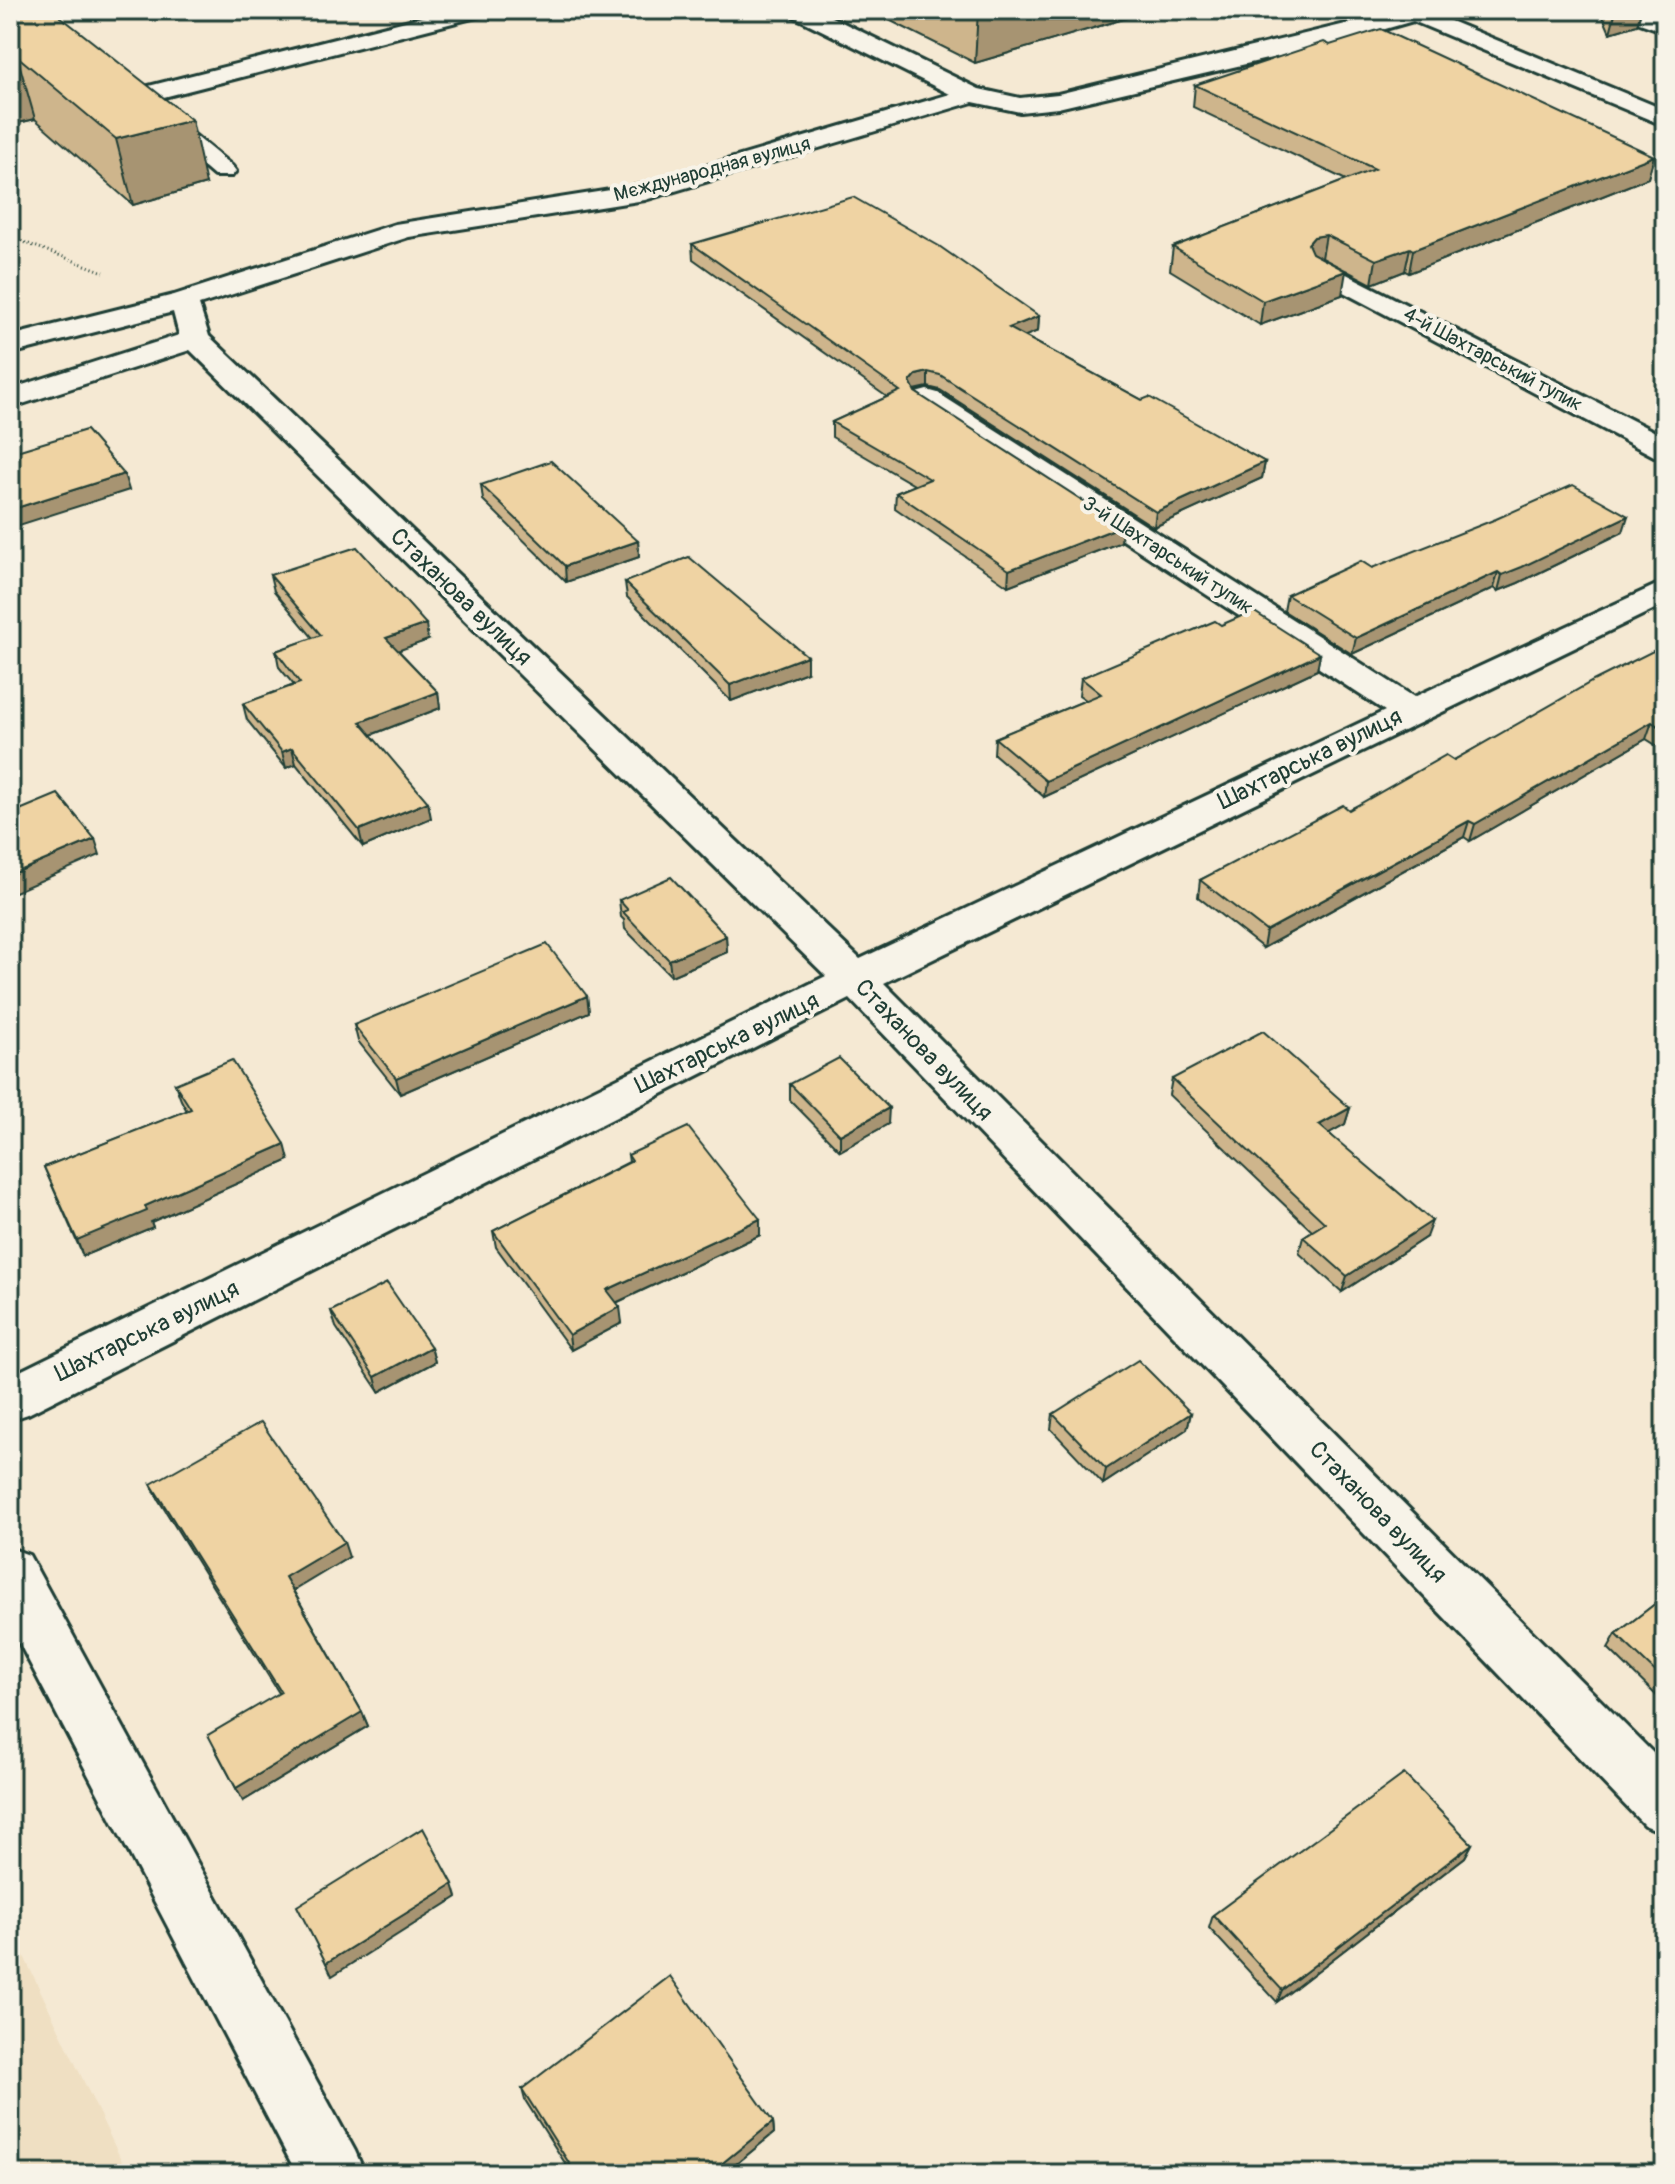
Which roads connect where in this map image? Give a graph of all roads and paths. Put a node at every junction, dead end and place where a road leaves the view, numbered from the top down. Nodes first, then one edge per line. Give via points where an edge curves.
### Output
1 (476, 10) edge
2 (799, 10) edge
3 (1625, 10) edge
4 (1410, 12) edge
5 (1665, 25) edge
6 (972, 95) junction
7 (1665, 119) edge
8 (223, 171) dead end
9 (10, 237) edge
10 (1321, 269) edge
11 (189, 320) junction
12 (10, 345) edge
13 (10, 399) edge
14 (927, 399) edge
15 (1665, 449) edge
16 (1665, 591) edge
17 (1410, 711) junction
18 (855, 979) junction
19 (10, 1399) edge
20 (10, 1572) edge
21 (1665, 1805) edge
22 (332, 2174) edge

1 - 8 street via 134,97
2 - 6 street
3 - 5 street
4 - 6 street, Мєждународная вулиця via 1340,35 1058,101 1020,105
4 - 7 street
6 - 11 street, Мєждународная вулиця via 645,192 405,230
9 - 11 path
10 - 15 street, 4-й Шахтарський тупик
11 - 12 street, Мєждународная вулиця
11 - 13 street
11 - 18 street, Стаханова вулиця
14 - 17 street, 3-й Шахтарський тупик
16 - 17 street, Шахтарська вулиця
17 - 18 street, Шахтарська вулиця
18 - 19 street, Шахтарська вулиця
18 - 21 street, Стаханова вулиця
20 - 22 street

